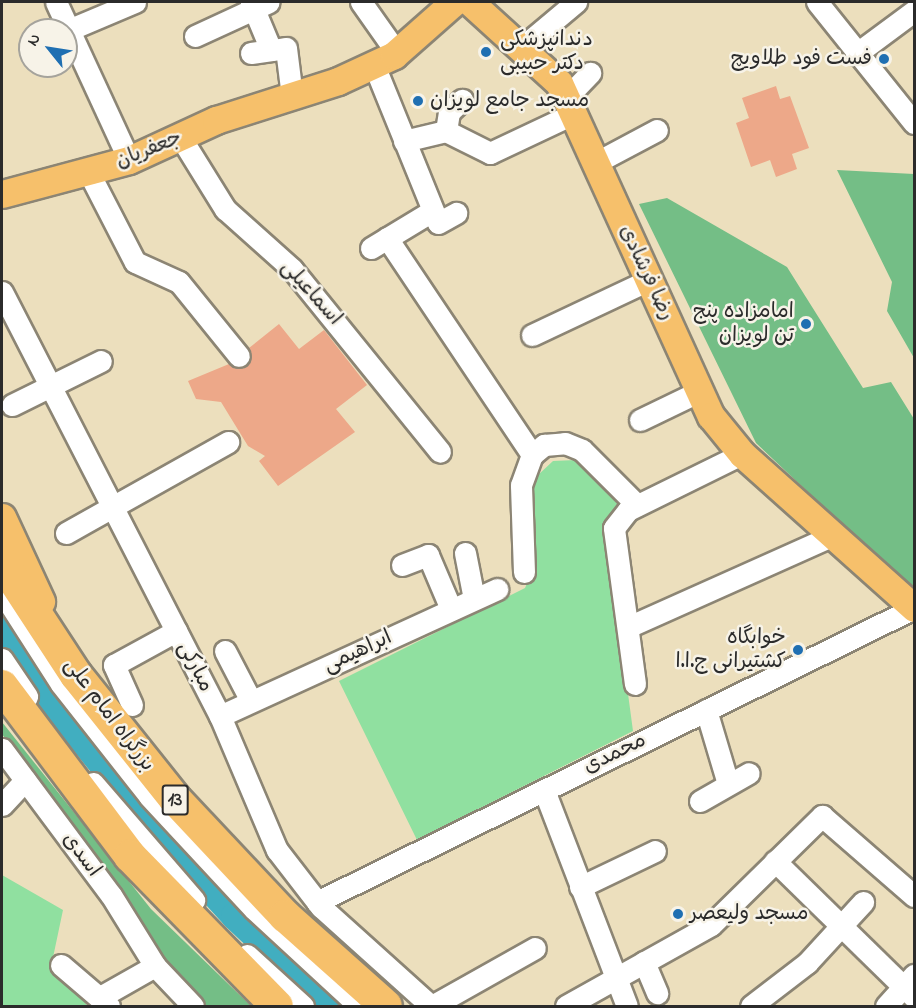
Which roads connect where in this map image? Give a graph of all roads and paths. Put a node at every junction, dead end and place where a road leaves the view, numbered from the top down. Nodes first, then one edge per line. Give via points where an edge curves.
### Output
1 (56, 2) edge
2 (135, 2) edge
3 (361, 2) edge
4 (454, 2) edge
5 (470, 2) edge
6 (576, 2) edge
7 (817, 2) edge
8 (258, 4) edge
9 (915, 11) edge
10 (62, 18) edge
11 (78, 26) edge
12 (195, 36) dead end
13 (521, 48) junction
14 (856, 54) junction
15 (78, 56) edge
16 (385, 59) junction
17 (590, 73) dead end
18 (292, 96) junction
19 (462, 100) dead end
20 (569, 106) junction
21 (915, 123) edge
22 (657, 130) dead end
23 (446, 131) junction
24 (181, 138) junction
25 (404, 141) junction
26 (129, 160) junction
27 (596, 163) junction
28 (89, 173) junction
29 (2, 194) edge
30 (432, 211) junction
31 (456, 213) dead end
32 (649, 280) junction
33 (2, 292) edge
34 (532, 335) dead end
35 (239, 356) dead end
36 (101, 361) dead end
37 (49, 385) junction
38 (700, 392) junction
39 (12, 405) dead end
40 (640, 420) dead end
41 (228, 442) dead end
42 (440, 452) dead end
43 (742, 454) junction
44 (532, 455) junction
45 (638, 506) junction
46 (112, 507) junction
47 (2, 518) edge
48 (66, 532) dead end
49 (834, 535) junction
50 (465, 553) dead end
51 (2, 562) edge
52 (402, 566) dead end
53 (524, 572) dead end
54 (497, 589) dead end
55 (2, 592) edge
56 (474, 599) junction
57 (914, 608) edge
58 (451, 609) junction
59 (628, 627) junction
60 (176, 631) junction
61 (225, 651) dead end
62 (2, 659) edge
63 (76, 675) junction
64 (635, 684) dead end
65 (2, 686) edge
66 (251, 702) junction
67 (132, 705) dead end
68 (706, 710) junction
69 (220, 716) junction
70 (2, 752) edge
71 (749, 773) dead end
72 (25, 780) junction
73 (728, 784) junction
74 (544, 790) junction
75 (700, 801) dead end
76 (2, 805) edge
77 (655, 851) dead end
78 (775, 861) junction
79 (580, 887) junction
80 (915, 896) edge
81 (317, 902) junction
82 (863, 902) dead end
83 (841, 925) junction
84 (535, 948) dead end
85 (644, 962) junction
86 (61, 965) dead end
87 (155, 966) junction
88 (615, 978) junction
89 (911, 986) edge
90 (657, 993) dead end
91 (106, 1001) edge
92 (193, 1006) edge
93 (277, 1006) edge
94 (303, 1006) edge
95 (358, 1006) edge
96 (386, 1006) edge
97 (431, 1006) edge
98 (566, 1006) edge
99 (627, 1006) edge
100 (751, 1006) edge
101 (886, 1006) edge

1 - 10 street
2 - 11 street
3 - 16 street
4 - 16 main road, جعفریان
5 - 13 main road, رضا فرشادی
6 - 13 street
7 - 14 street
8 - 12 street
8 - 18 street via 261,52 286,48
9 - 14 street
13 - 20 main road, رضا فرشادی via 559,83
14 - 21 street
15 - 26 street
16 - 18 main road, جعفریان
16 - 25 street
17 - 20 street
18 - 24 main road, جعفریان via 216,120
19 - 23 street via 449,112
20 - 23 street via 490,153
20 - 27 main road, رضا فرشادی
22 - 27 street
23 - 25 street
24 - 26 main road, جعفریان
24 - 42 street, اسماعیلی via 225,209 300,278
25 - 30 street
26 - 28 main road, جعفریان
27 - 32 main road, رضا فرشادی
28 - 29 main road, جعفریان
28 - 35 street via 135,262 179,282
30 - 31 street via 438,223
30 - 44 street via 379,243
32 - 34 street
32 - 38 main road, رضا فرشادی
33 - 37 street, مبارکی
36 - 37 street
37 - 39 street
37 - 46 street, مبارکی
38 - 40 street
38 - 43 main road, رضا فرشادی via 711,416
41 - 46 street
43 - 45 street
43 - 49 main road, رضا فرشادی
44 - 45 street via 544,446 565,443 582,450
44 - 53 street via 520,486
45 - 59 street via 614,528
46 - 48 street
46 - 60 street, مبارکی
47 - 63 main road
49 - 57 main road, رضا فرشادی
49 - 59 street
50 - 56 street
51 - 63 highway, بزرگراه امام علی / 13
52 - 58 street via 428,555
54 - 56 street, ابراهیمی
55 - 95 street via 61,684 149,796 254,909
56 - 58 street, ابراهیمی
57 - 68 street, محمدی
58 - 66 street, ابراهیمی
59 - 64 street
60 - 67 street via 114,665
60 - 69 street, مبارکی
61 - 66 street
62 - 94 street via 151,852
63 - 96 highway, بزرگراه امام علی / 13 via 226,857
65 - 93 highway via 130,856
66 - 69 street, ابراهیمی
68 - 73 street
68 - 74 street, محمدی
69 - 81 street, مبارکی via 277,849
70 - 72 street, اسدی
71 - 73 street
72 - 76 street
72 - 87 street, اسدی via 111,895
73 - 75 street
74 - 79 street
74 - 81 street, محمدی
77 - 79 street
78 - 80 street via 822,816
78 - 83 street
78 - 85 street via 711,925
79 - 88 street
81 - 97 street, مبارکی
82 - 83 street
83 - 89 street
83 - 100 street via 807,963
84 - 97 street
85 - 88 street
85 - 90 street
86 - 91 street
87 - 91 street
87 - 92 street, اسدی
88 - 98 street
88 - 99 street
89 - 101 street

